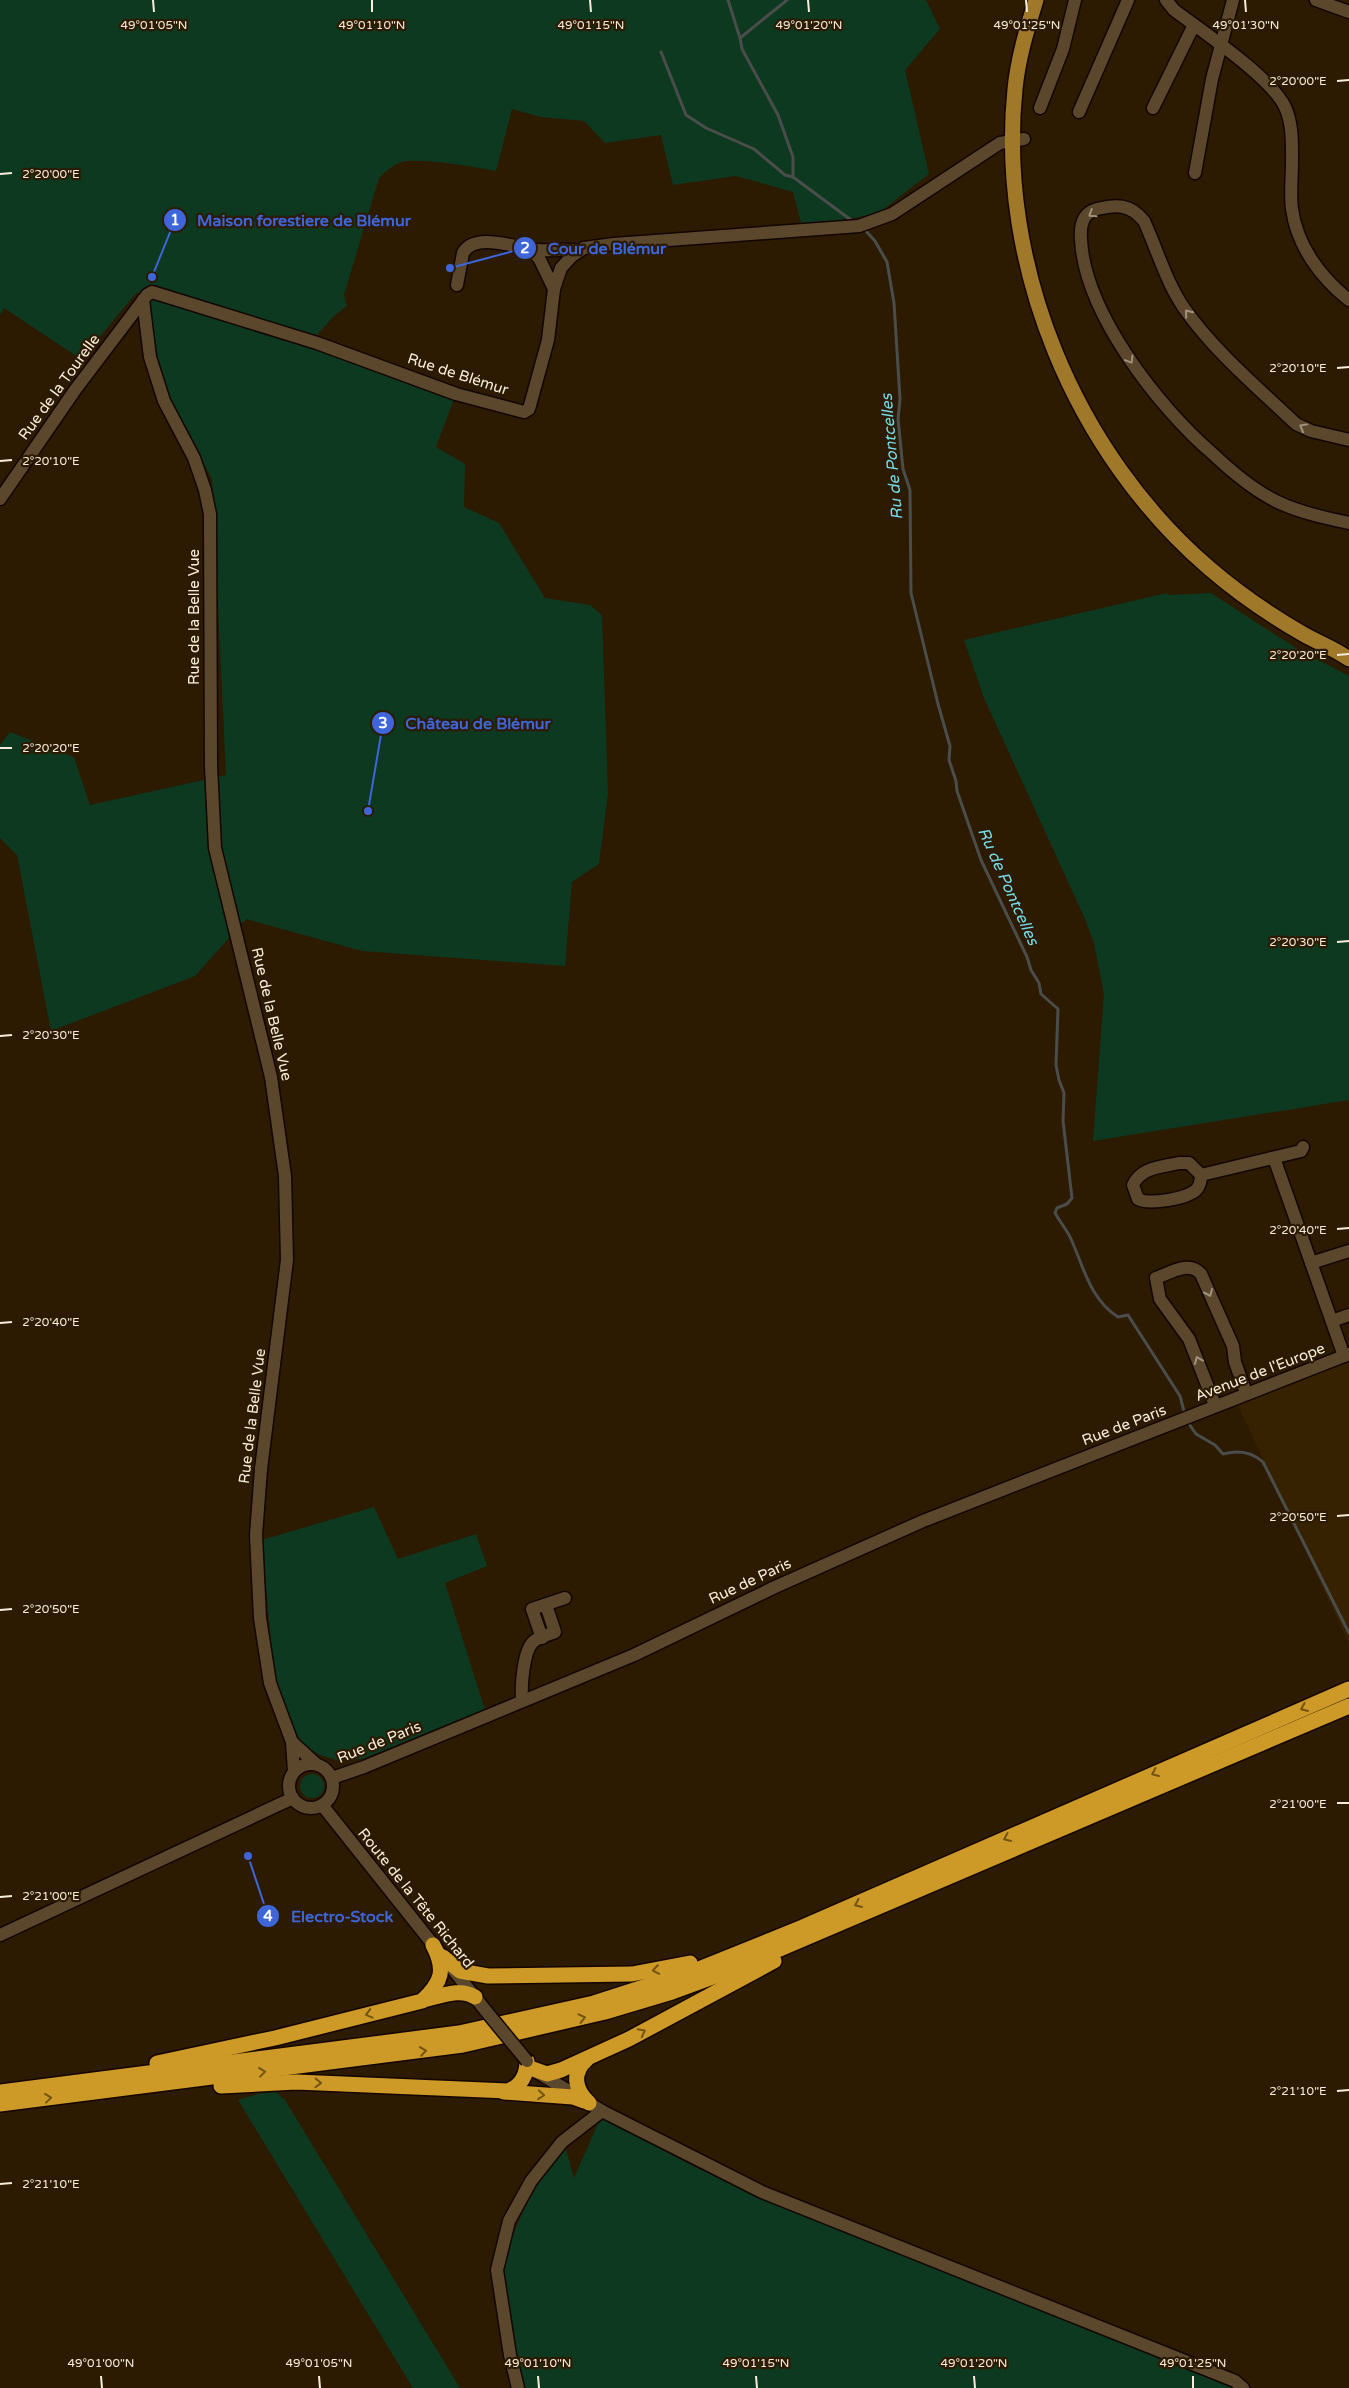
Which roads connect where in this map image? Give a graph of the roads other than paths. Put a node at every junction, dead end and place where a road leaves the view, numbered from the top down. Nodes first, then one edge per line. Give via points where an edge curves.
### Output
1 (1037, 0) edge
2 (1075, 0) edge
3 (1128, 0) edge
4 (1166, 0) edge
5 (1233, 0) edge
6 (1316, 0) edge
7 (1349, 12) edge
8 (1194, 26) junction
9 (1220, 46) junction
10 (1040, 108) dead end
11 (1152, 108) dead end
12 (1079, 112) dead end
13 (1019, 143) junction
14 (1195, 173) dead end
15 (530, 250) junction
16 (578, 251) junction
17 (457, 285) dead end
18 (554, 289) junction
19 (145, 298) junction
20 (1349, 300) edge
21 (1349, 440) edge
22 (0, 499) edge
23 (1349, 523) edge
24 (1346, 656) edge
25 (1303, 1147) dead end
26 (1274, 1158) junction
27 (1201, 1175) junction
28 (1349, 1251) edge
29 (1311, 1263) junction
30 (1349, 1315) edge
31 (1332, 1321) junction
32 (1346, 1355) edge
33 (1246, 1394) junction
34 (1215, 1405) junction
35 (1184, 1420) joint
36 (565, 1598) dead end
37 (1349, 1689) edge
38 (522, 1700) junction
39 (1349, 1706) edge
40 (292, 1742) junction
41 (316, 1764) junction
42 (294, 1771) junction
43 (332, 1778) junction
44 (293, 1798) junction
45 (322, 1805) junction
46 (874, 1910) junction
47 (803, 1927) junction
48 (0, 1935) edge
49 (438, 1951) junction
50 (503, 1976) junction
51 (422, 2001) junction
52 (481, 2004) junction
53 (595, 2054) junction
54 (530, 2065) junction
55 (0, 2090) edge
56 (94, 2092) junction
57 (497, 2092) junction
58 (0, 2104) edge
59 (592, 2105) junction
60 (518, 2388) edge
61 (1243, 2388) edge

1 - 13 main road via 1018,68 1014,104
2 - 10 street via 1063,49
3 - 12 street
4 - 8 street
5 - 9 street
6 - 7 street
8 - 9 street
8 - 11 street
9 - 14 street
9 - 20 street via 1270,86 1285,107 1292,144 1292,209 1300,236 1319,272
13 - 16 street via 1000,143 892,214 859,226 614,244
13 - 24 main road via 1016,190 1022,238 1038,301 1078,400 1098,434 1132,485 1171,531 1208,567 1303,634
15 - 16 street via 568,248
15 - 17 street via 490,241 470,246 463,252
15 - 18 street via 539,258
16 - 18 street, Rue de Blémur via 561,268
18 - 19 street, Rue de Blémur via 548,340 529,409 524,412 456,394 317,343 168,296 152,292
19 - 22 street, Rue de la Tourelle
19 - 40 street, Rue de la Belle Vue via 150,358 161,392 194,458 210,514 211,766 216,848 271,1076 285,1176 287,1260 256,1534 260,1618 270,1683
21 -> 23 street via 1296,424 1218,348 1184,308 1138,213 1129,207 1110,206 1093,210 1085,217 1080,226 1081,246 1089,282 1137,370 1170,412 1212,454 1279,502 1316,516
25 - 26 street via 1301,1151
26 - 27 street
26 - 29 street
27 - 27 street via 1189,1163 1142,1172 1136,1177 1134,1193 1138,1199 1152,1203 1190,1194 1200,1184
28 - 29 street
29 - 31 street
30 - 31 street
31 - 32 street
32 - 33 street, Avenue de l'Europe
33 - 34 street, Avenue de l'Europe
34 -> 33 street via 1189,1339 1160,1299 1156,1278 1190,1267 1201,1274 1233,1346 1234,1362
34 - 35 street, Avenue de l'Europe
35 - 38 street, Rue de Paris via 922,1521 634,1655
36 - 38 street via 532,1610 542,1638 529,1648 521,1686
37 -> 47 highway
38 - 43 street, Rue de Paris
39 - 46 highway
40 - 41 street, Rue de la Belle Vue
40 - 42 street, Rue de la Belle Vue
41 - 42 street via 304,1765
41 - 43 street
42 - 44 street via 289,1784
43 - 45 street via 333,1790
44 - 45 street via 303,1806
44 - 48 street
45 - 49 street, Route de la Tête Richard
53 -> 46 highway
56 -> 46 highway via 463,2046 537,2030 672,1992
47 -> 50 highway via 676,1967 647,1972
47 - 55 highway via 657,1984 594,2003 459,2033
49 - 50 highway via 456,1969 467,1974
49 - 51 highway via 440,1977
49 - 52 street, Route de la Tête Richard
50 - 52 highway via 484,1984 478,1994
51 - 52 highway via 467,1993
51 -> 55 highway via 216,2052
52 - 54 street, Route de la Tête Richard, bridge
53 - 54 highway via 547,2074
53 - 59 highway via 579,2068 576,2079 580,2092
54 - 57 highway via 516,2087
54 - 59 street, Route de la Tête Richard via 552,2083
56 -> 57 highway via 296,2082
58 -> 56 highway
57 -> 59 highway via 573,2097
59 - 60 street via 531,2182 509,2221 497,2270
59 - 61 street, Route de la Tête Richard via 762,2192 1235,2381

